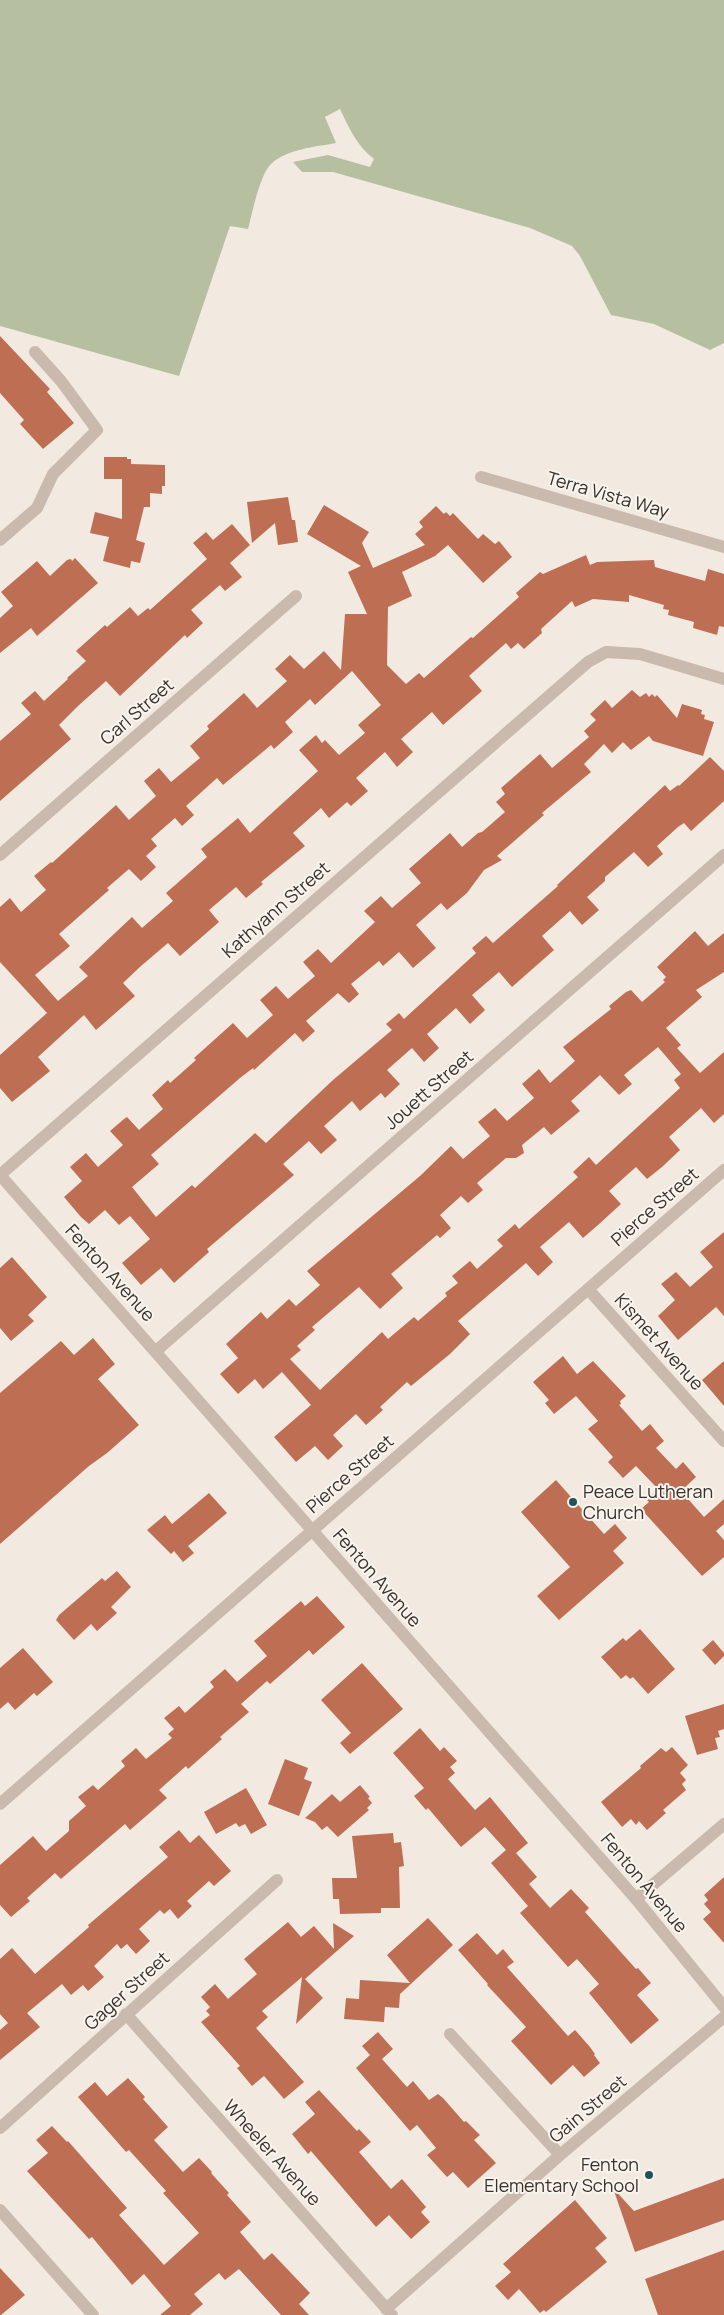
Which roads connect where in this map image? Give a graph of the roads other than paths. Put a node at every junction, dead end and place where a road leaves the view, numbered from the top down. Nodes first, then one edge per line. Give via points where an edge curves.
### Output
1 (35, 352) dead end
2 (481, 477) dead end
3 (0, 540) edge
4 (724, 546) edge
5 (296, 596) dead end
6 (724, 679) edge
7 (0, 855) edge
8 (724, 855) edge
9 (724, 1170) edge
10 (0, 1175) edge
11 (588, 1289) junction
12 (156, 1351) junction
13 (724, 1441) edge
14 (312, 1530) junction
15 (0, 1804) edge
16 (724, 1824) edge
17 (278, 1880) dead end
18 (636, 1899) junction
19 (724, 2007) edge
20 (126, 2014) junction
21 (724, 2017) edge
22 (450, 2034) dead end
23 (0, 2128) edge
24 (560, 2154) junction
25 (0, 2210) edge
26 (389, 2312) edge
27 (93, 2315) edge

1 - 3 street via 97,430 53,474 37,508
2 - 4 street, Terra Vista Way
5 - 7 street, Carl Street
6 - 10 street, Kathyann Street via 640,654 606,652 574,672
8 - 12 street, Jouett Street
9 - 11 street, Pierce Street
10 - 12 street, Fenton Avenue
11 - 13 street, Kismet Avenue
11 - 14 street, Pierce Street
12 - 14 street, Fenton Avenue
14 - 15 street, Pierce Street
14 - 18 street, Fenton Avenue
16 - 18 street
17 - 20 street, Gager Street
18 - 19 street, Fenton Avenue
20 - 23 street, Gager Street
20 - 26 street, Wheeler Avenue
21 - 24 street, Gain Street
22 - 24 street
24 - 26 street, Gain Street
25 - 27 street

